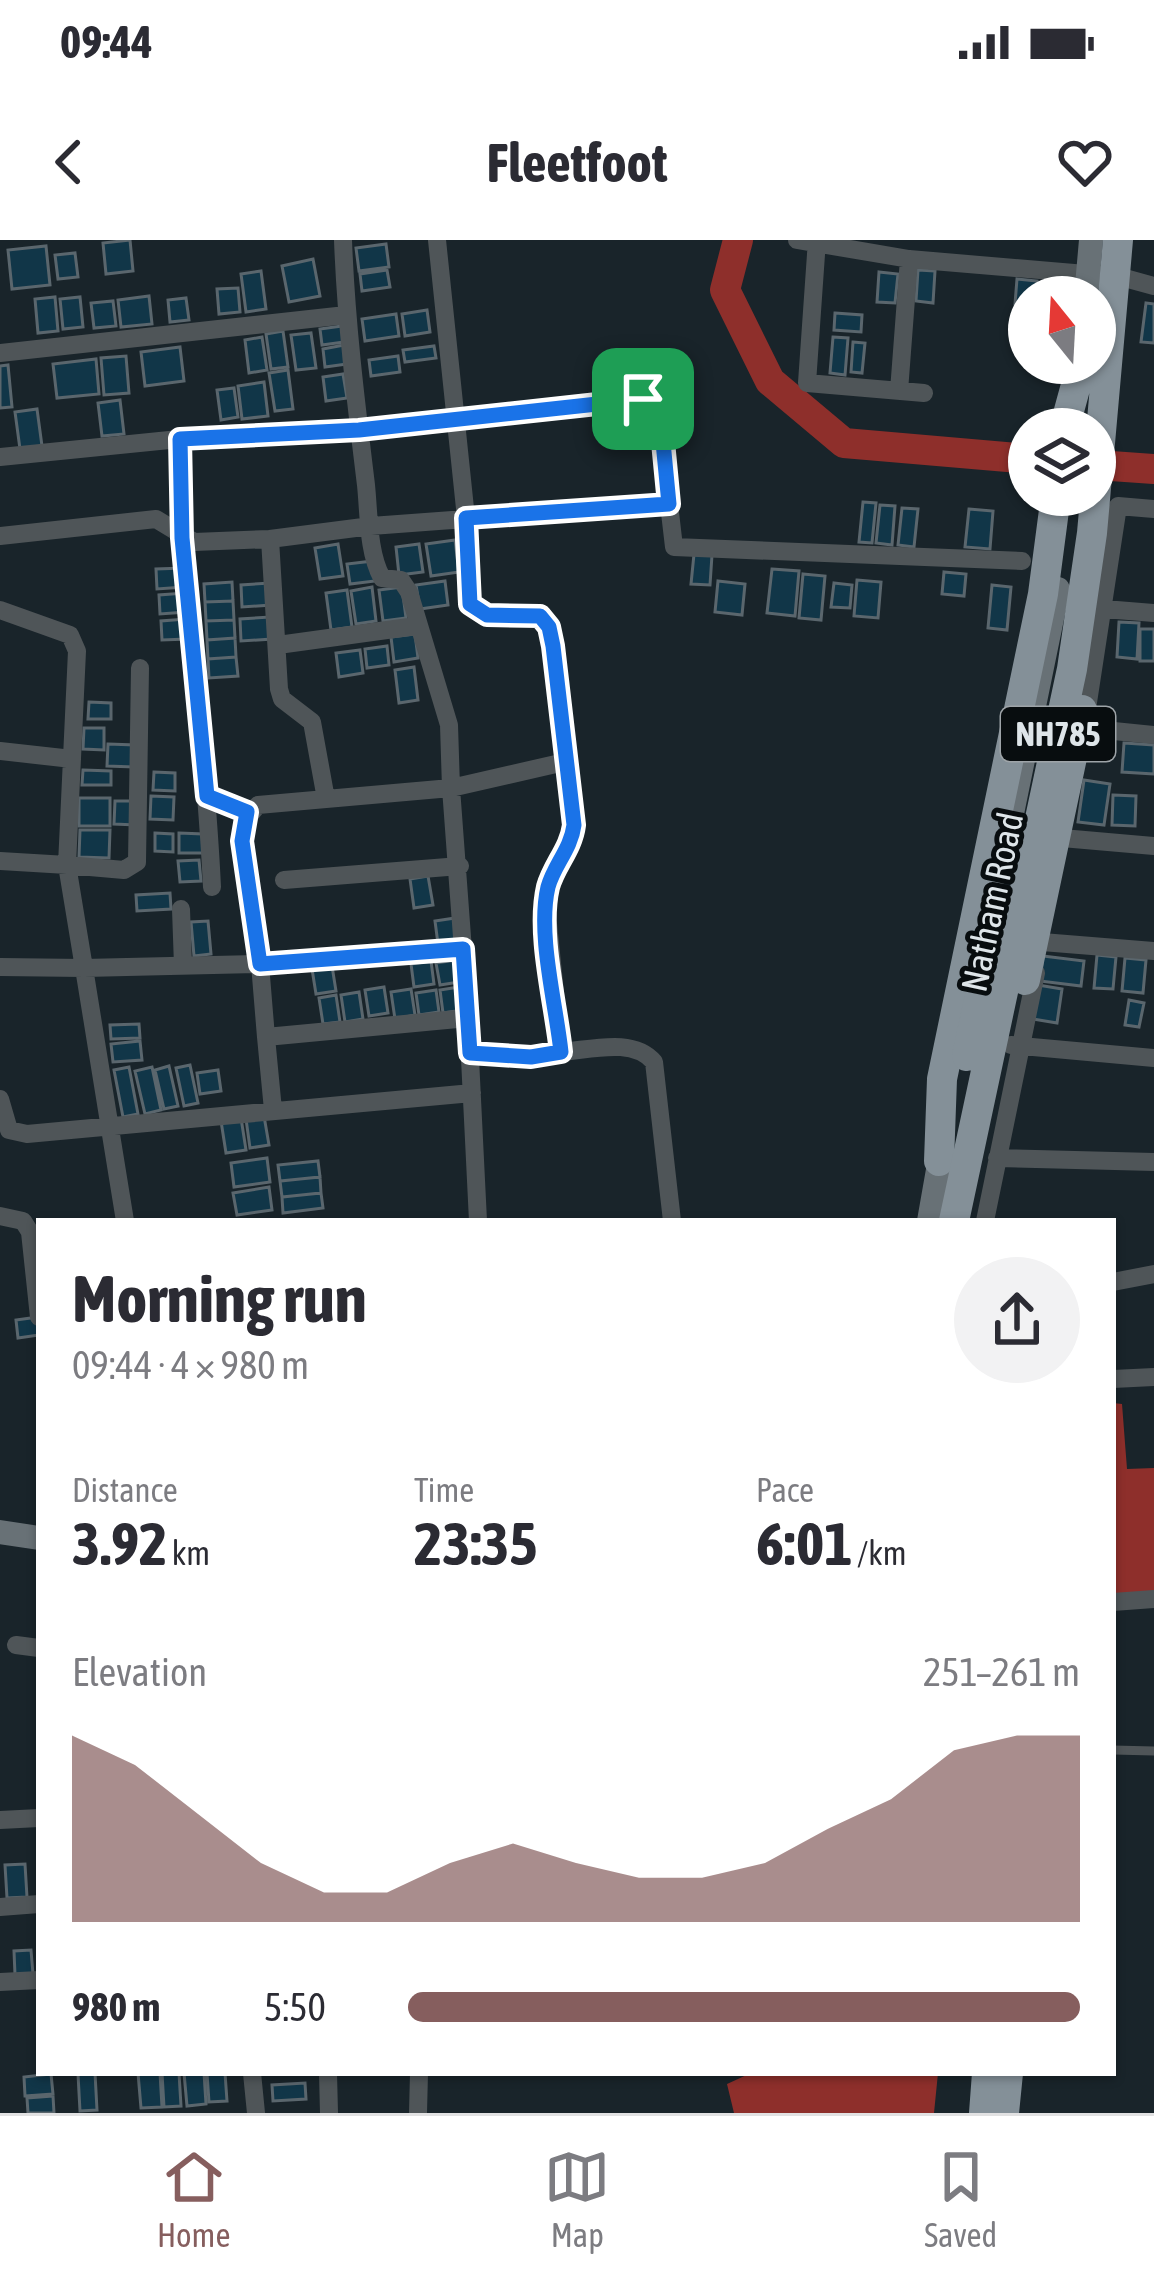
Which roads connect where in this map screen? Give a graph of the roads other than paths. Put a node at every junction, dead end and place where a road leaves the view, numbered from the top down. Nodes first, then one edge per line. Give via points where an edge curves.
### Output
1 (343, 240) edge
2 (437, 240) edge
3 (1094, 240) edge
4 (1121, 240) edge
5 (810, 241) edge
6 (909, 259) junction
7 (1010, 276) edge
8 (1090, 276) edge
9 (1120, 277) junction
10 (1116, 278) edge
11 (1154, 286) edge
12 (346, 315) junction
13 (0, 353) edge
14 (899, 391) junction
15 (924, 393) dead end
16 (453, 418) junction
17 (359, 430) junction
18 (180, 439) junction
19 (0, 457) edge
20 (669, 504) junction
21 (1154, 509) edge
22 (1052, 516) edge
23 (1069, 516) edge
24 (1070, 516) edge
25 (466, 518) junction
26 (370, 526) junction
27 (0, 536) edge
28 (182, 538) junction
29 (269, 539) junction
30 (1022, 561) dead end
31 (1094, 604) junction
32 (0, 610) edge
33 (1154, 613) edge
34 (416, 626) junction
35 (278, 645) junction
36 (140, 668) dead end
37 (1084, 728) junction
38 (1154, 735) edge
39 (0, 752) edge
40 (72, 760) junction
41 (569, 761) junction
42 (451, 788) junction
43 (207, 796) junction
44 (326, 799) junction
45 (247, 812) junction
46 (1062, 838) junction
47 (1154, 847) edge
48 (0, 861) edge
49 (68, 865) junction
50 (460, 866) junction
51 (284, 880) dead end
52 (212, 887) dead end
53 (182, 909) dead end
54 (1042, 942) junction
55 (463, 949) junction
56 (1154, 951) edge
57 (260, 964) junction
58 (183, 966) junction
59 (0, 967) edge
60 (84, 968) junction
61 (468, 1018) junction
62 (965, 1036) junction
63 (266, 1037) junction
64 (1010, 1045) junction
65 (561, 1052) junction
66 (470, 1053) junction
67 (1154, 1058) edge
68 (472, 1093) junction
69 (0, 1099) edge
70 (273, 1110) junction
71 (110, 1124) junction
72 (997, 1158) junction
73 (939, 1161) junction
74 (1154, 1162) edge
75 (0, 1216) edge
76 (125, 1218) edge
77 (478, 1218) edge
78 (672, 1218) edge
79 (932, 1218) edge
80 (933, 1218) edge
81 (959, 1218) edge
82 (959, 1218) edge
83 (975, 1218) edge
84 (986, 1218) edge
85 (1154, 1274) edge
86 (1116, 1281) edge
87 (36, 1288) edge
88 (1154, 1377) edge
89 (1116, 1379) edge
90 (0, 1532) edge
91 (36, 1538) edge
92 (1154, 1599) edge
93 (1116, 1602) edge
94 (16, 1646) dead end
95 (36, 1648) edge
96 (1116, 1750) edge
97 (1154, 1751) edge
98 (36, 1818) edge
99 (0, 1820) edge
100 (36, 1904) edge
101 (0, 1907) edge
102 (36, 1980) edge
103 (0, 1982) edge
104 (252, 2076) edge
105 (328, 2076) edge
106 (419, 2076) edge
107 (984, 2076) edge
108 (1011, 2076) edge
109 (256, 2113) edge
110 (329, 2113) edge
111 (418, 2113) edge
112 (980, 2113) edge
113 (1007, 2113) edge

1 - 12 street
2 - 16 street
3 - 8 highway
4 - 9 main road, Natham Road
4 - 31 highway, NH785, bridge
5 - 6 street
5 - 14 street via 807,383
6 - 7 street
6 - 14 street
9 - 10 street
9 - 11 street
9 - 64 main road, Natham Road via 1099,532
12 - 13 street
12 - 17 street
14 - 15 street
16 - 17 street
16 - 20 street via 653,401
16 - 25 street
17 - 18 street
17 - 26 street
18 - 19 street
18 - 28 street
20 - 25 street
20 - 30 street via 674,547
21 - 31 street via 1118,506
22 - 73 highway via 950,1034
23 - 62 main road, Natham Road via 1048,652
24 - 80 highway, NH785, bridge via 1054,652
25 - 26 street
25 - 41 street via 470,604 487,615 540,616 549,627
26 - 29 street
26 - 34 street via 377,571 401,580
27 - 28 street via 156,519
28 - 29 street
28 - 43 street
29 - 35 street
31 - 33 street
31 - 37 street
31 - 81 highway, NH785, bridge
31 - 83 highway, bridge via 1076,747
32 - 40 street via 76,641
34 - 35 street
34 - 42 street via 449,725
35 - 44 street via 282,699 311,722
36 - 49 street via 137,862 124,870
37 - 38 street
37 - 46 street
39 - 40 street
40 - 49 street
41 - 42 street
41 - 65 street via 572,840 546,904
42 - 44 street
42 - 50 street
43 - 45 street
43 - 52 street
44 - 45 street
45 - 57 street via 242,841
46 - 47 street
46 - 54 street
48 - 49 street
49 - 60 street
50 - 51 street
50 - 55 street
53 - 58 street
54 - 56 street
54 - 64 street
55 - 57 street
55 - 61 street
57 - 58 street
57 - 63 street
58 - 60 street
59 - 60 street
60 - 71 street
61 - 63 street
61 - 66 street
62 - 64 street
62 - 73 main road, Natham Road
63 - 70 street
64 - 67 street
64 - 72 street
64 - 82 main road, Natham Road
65 - 66 street
65 - 78 street via 629,1047 654,1062
66 - 68 street
68 - 70 street
68 - 77 street
69 - 71 street via 17,1133
70 - 71 street
71 - 76 street
72 - 74 street
72 - 84 street
73 - 79 main road, Natham Road
75 - 87 street via 23,1221 30,1232
85 - 86 street
88 - 89 street
90 - 91 main road
92 - 93 street
94 - 95 street
96 - 97 lane
98 - 99 street
100 - 101 street
102 - 103 street
104 - 109 street
105 - 110 street
106 - 111 street
107 - 112 highway
108 - 113 highway

